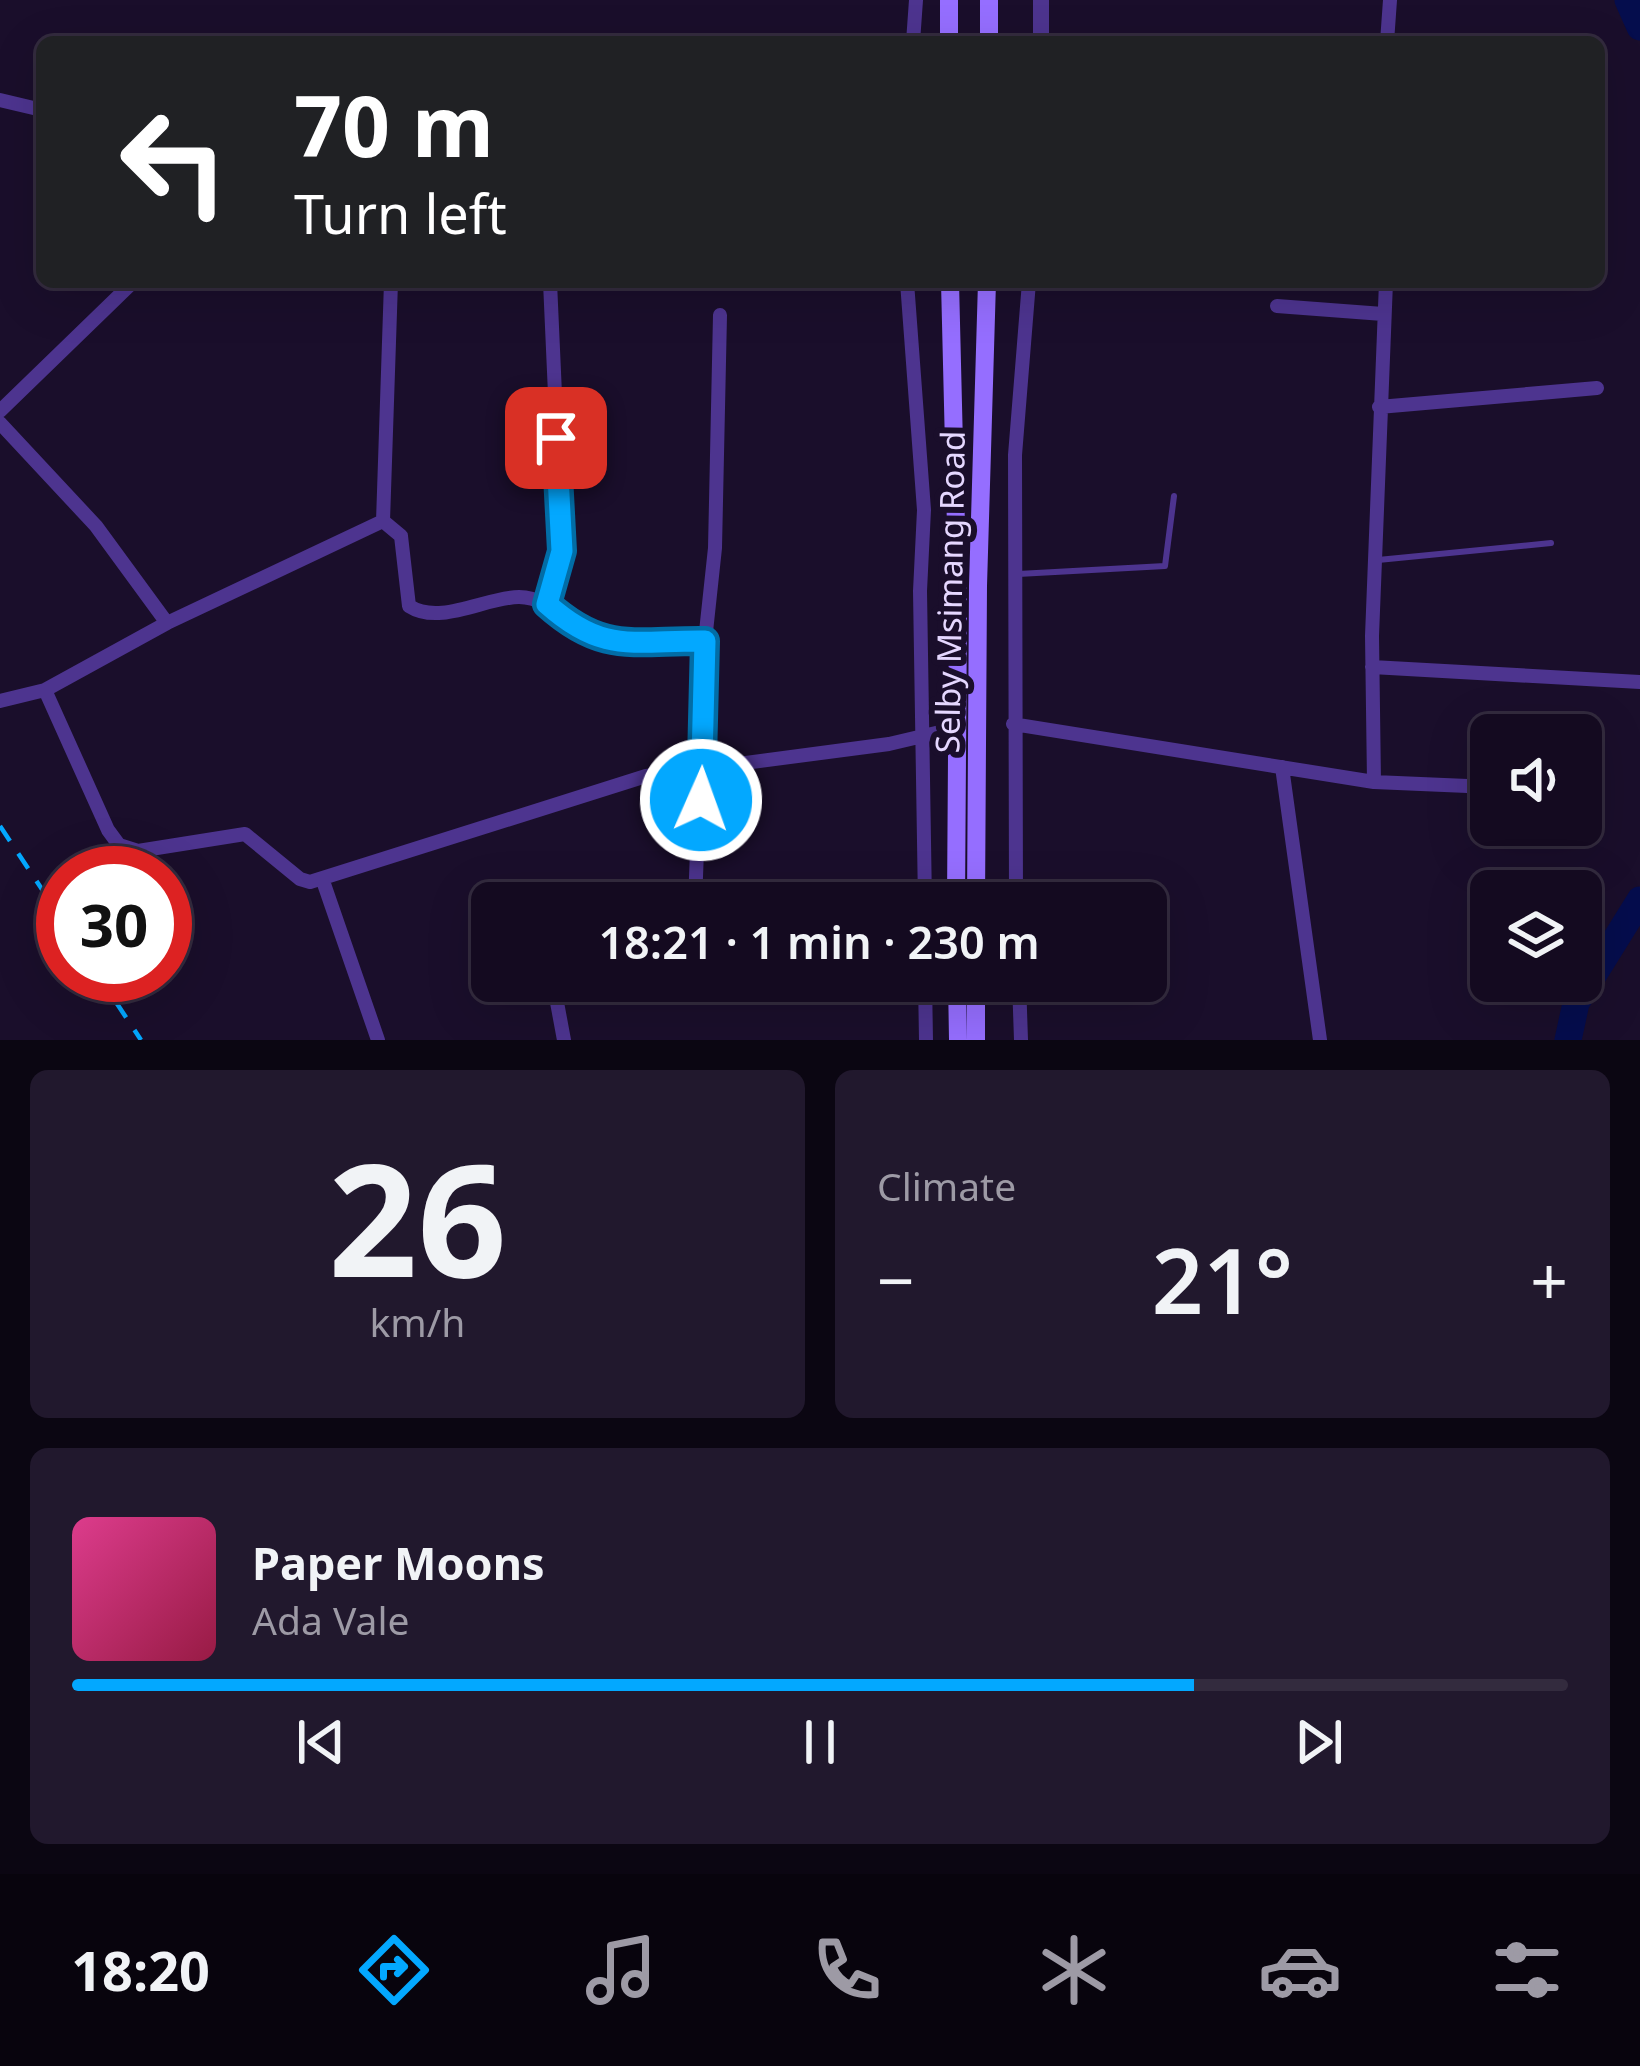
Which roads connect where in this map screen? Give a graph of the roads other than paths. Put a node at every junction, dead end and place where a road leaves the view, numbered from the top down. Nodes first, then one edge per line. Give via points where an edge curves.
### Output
1 (916, 0) edge
2 (949, 0) edge
3 (989, 0) edge
4 (1041, 0) edge
5 (1390, 0) edge
6 (914, 36) edge
7 (949, 36) edge
8 (989, 36) edge
9 (1041, 36) edge
10 (1387, 36) edge
11 (0, 100) edge
12 (36, 109) edge
13 (127, 288) edge
14 (391, 288) edge
15 (550, 288) edge
16 (907, 288) edge
17 (950, 288) edge
18 (987, 288) edge
19 (1029, 288) edge
20 (1385, 288) edge
21 (1277, 307) dead end
22 (1383, 314) junction
23 (720, 315) dead end
24 (1597, 388) dead end
25 (1379, 407) junction
26 (0, 411) edge
27 (0, 423) edge
28 (1174, 496) dead end
29 (383, 521) junction
30 (1552, 543) dead end
31 (1375, 561) junction
32 (1014, 574) junction
33 (547, 604) junction
34 (167, 623) junction
35 (705, 641) junction
36 (1372, 667) junction
37 (1640, 682) edge
38 (45, 690) junction
39 (0, 701) edge
40 (1013, 724) junction
41 (957, 728) junction
42 (924, 737) junction
43 (702, 766) junction
44 (1282, 767) junction
45 (1374, 782) junction
46 (1470, 786) edge
47 (323, 881) junction
48 (696, 882) edge
49 (925, 882) edge
50 (956, 882) edge
51 (976, 882) edge
52 (1016, 882) edge
53 (557, 1002) edge
54 (925, 1002) edge
55 (957, 1002) edge
56 (976, 1002) edge
57 (1020, 1002) edge
58 (378, 1040) edge
59 (564, 1040) edge
60 (926, 1040) edge
61 (958, 1040) edge
62 (976, 1040) edge
63 (1021, 1040) edge
64 (1320, 1040) edge

1 - 6 street
2 - 7 main road
3 - 8 main road
4 - 9 street
5 - 10 street
11 - 12 street
13 - 26 street
14 - 29 street
15 - 33 street via 562,551
16 - 42 street via 924,510
17 - 41 main road, Selby Msimang Road
18 - 51 main road, Selby Msimang Road
19 - 32 street
20 - 22 street
21 - 22 street
22 - 25 street
23 - 35 street
24 - 25 street
25 - 31 street
27 - 34 street via 96,526
28 - 32 lane via 1166,566
29 - 33 street via 403,543 412,609 437,613 515,597
29 - 34 street
30 - 31 lane
31 - 36 street
32 - 40 street
33 - 35 street via 607,642
34 - 38 street
35 - 43 street
36 - 37 street
36 - 45 street
38 - 39 street
38 - 47 street via 108,830 127,850 244,834 300,879
40 - 44 street
40 - 52 street
41 - 42 street
41 - 50 main road, Selby Msimang Road
42 - 43 street
42 - 49 street
43 - 47 street via 612,785
43 - 48 street
44 - 45 street
44 - 64 street
45 - 46 street
47 - 58 street
53 - 59 street
54 - 60 street
55 - 61 main road
56 - 62 main road
57 - 63 street

